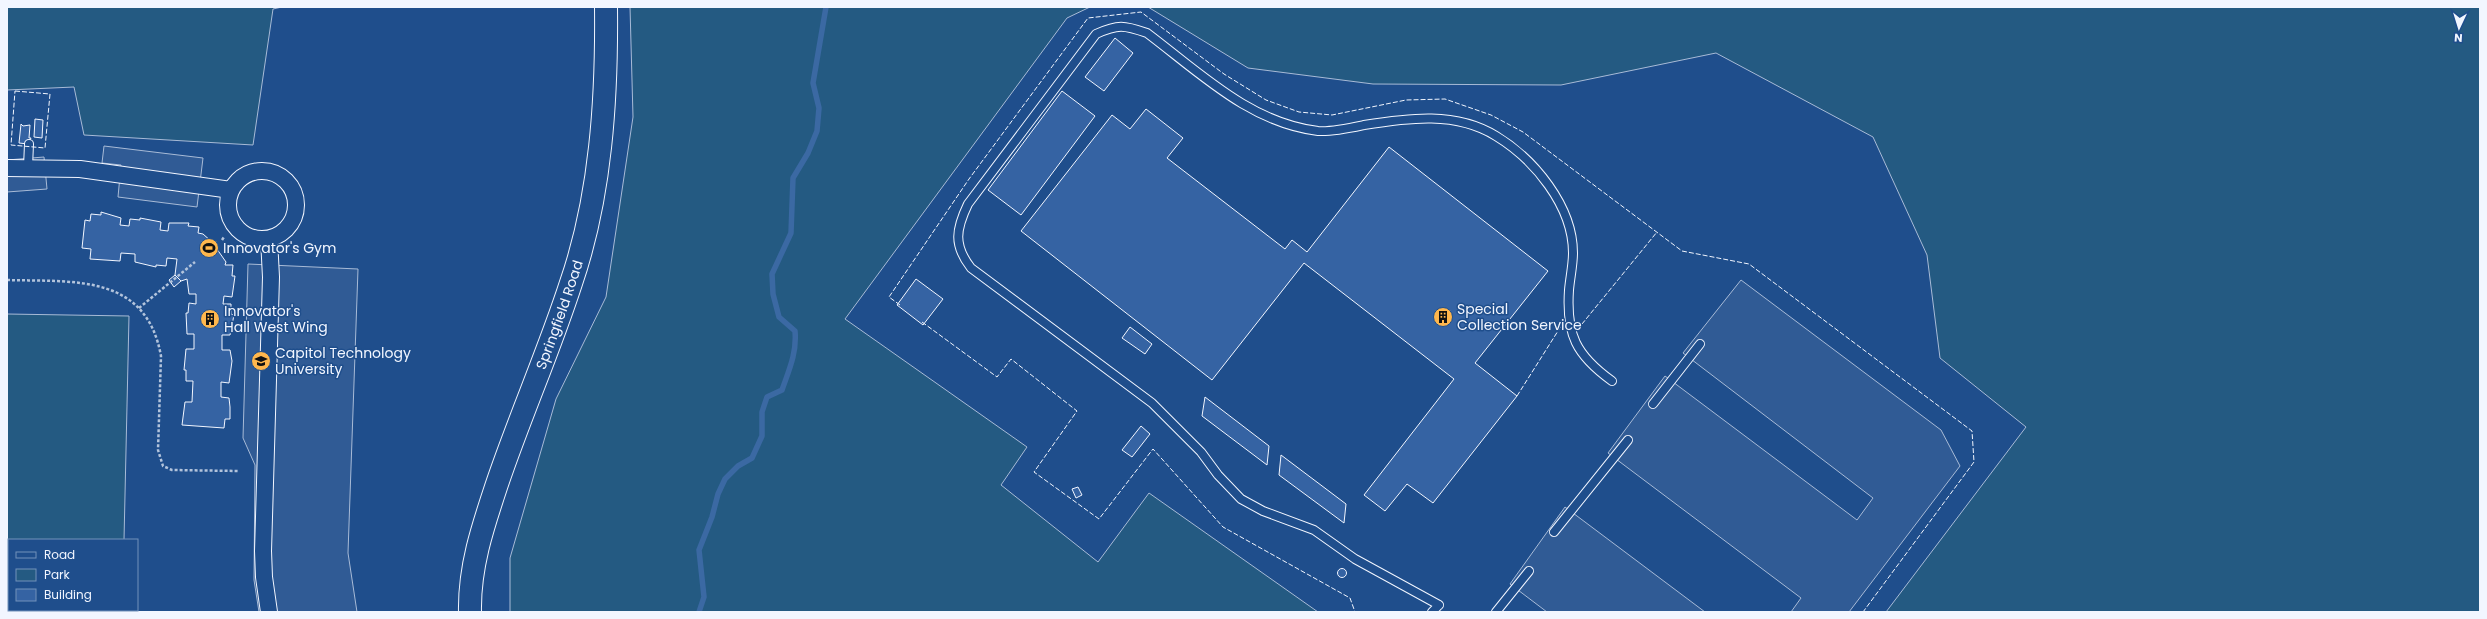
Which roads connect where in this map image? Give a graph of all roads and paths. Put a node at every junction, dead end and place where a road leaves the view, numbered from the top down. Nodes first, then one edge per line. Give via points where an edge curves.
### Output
1 (606, 7) edge
2 (29, 144) dead end
3 (28, 167) junction
4 (7, 168) edge
5 (231, 190) junction
6 (269, 239) junction
7 (195, 262) dead end
8 (7, 280) edge
9 (139, 308) junction
10 (1700, 344) dead end
11 (1612, 381) dead end
12 (1654, 404) dead end
13 (1628, 440) dead end
14 (238, 471) dead end
15 (1554, 532) dead end
16 (1529, 571) dead end
17 (1437, 608) edge
18 (269, 612) edge
19 (470, 612) edge
20 (1432, 612) edge
21 (1496, 612) edge

1 - 19 street, Springfield Road via 600,135 586,232 571,284 518,422 485,521 473,562
2 - 3 lane
3 - 4 street
3 - 5 street via 80,169
5 - 6 street via 228,211 235,226 247,236
5 - 6 street via 238,180 259,171 281,176 290,184 295,194 294,217 280,235
6 - 18 street via 271,277 263,551
7 - 9 path
8 - 9 path via 90,283 117,292
9 - 14 path via 156,334 161,356 158,450 163,466 172,470
10 - 12 lane
11 - 17 lane via 1592,366 1573,342 1568,318 1573,252 1564,214 1552,190 1528,161 1495,136 1471,126 1434,117 1318,131 1281,122 1244,107 1147,33 1114,26 1096,34 1091,40 968,204 959,224 958,242 961,256 971,268 1152,402 1197,447 1218,475 1241,499 1263,511 1314,530 1355,559
13 - 15 lane
16 - 21 lane
17 - 20 lane

